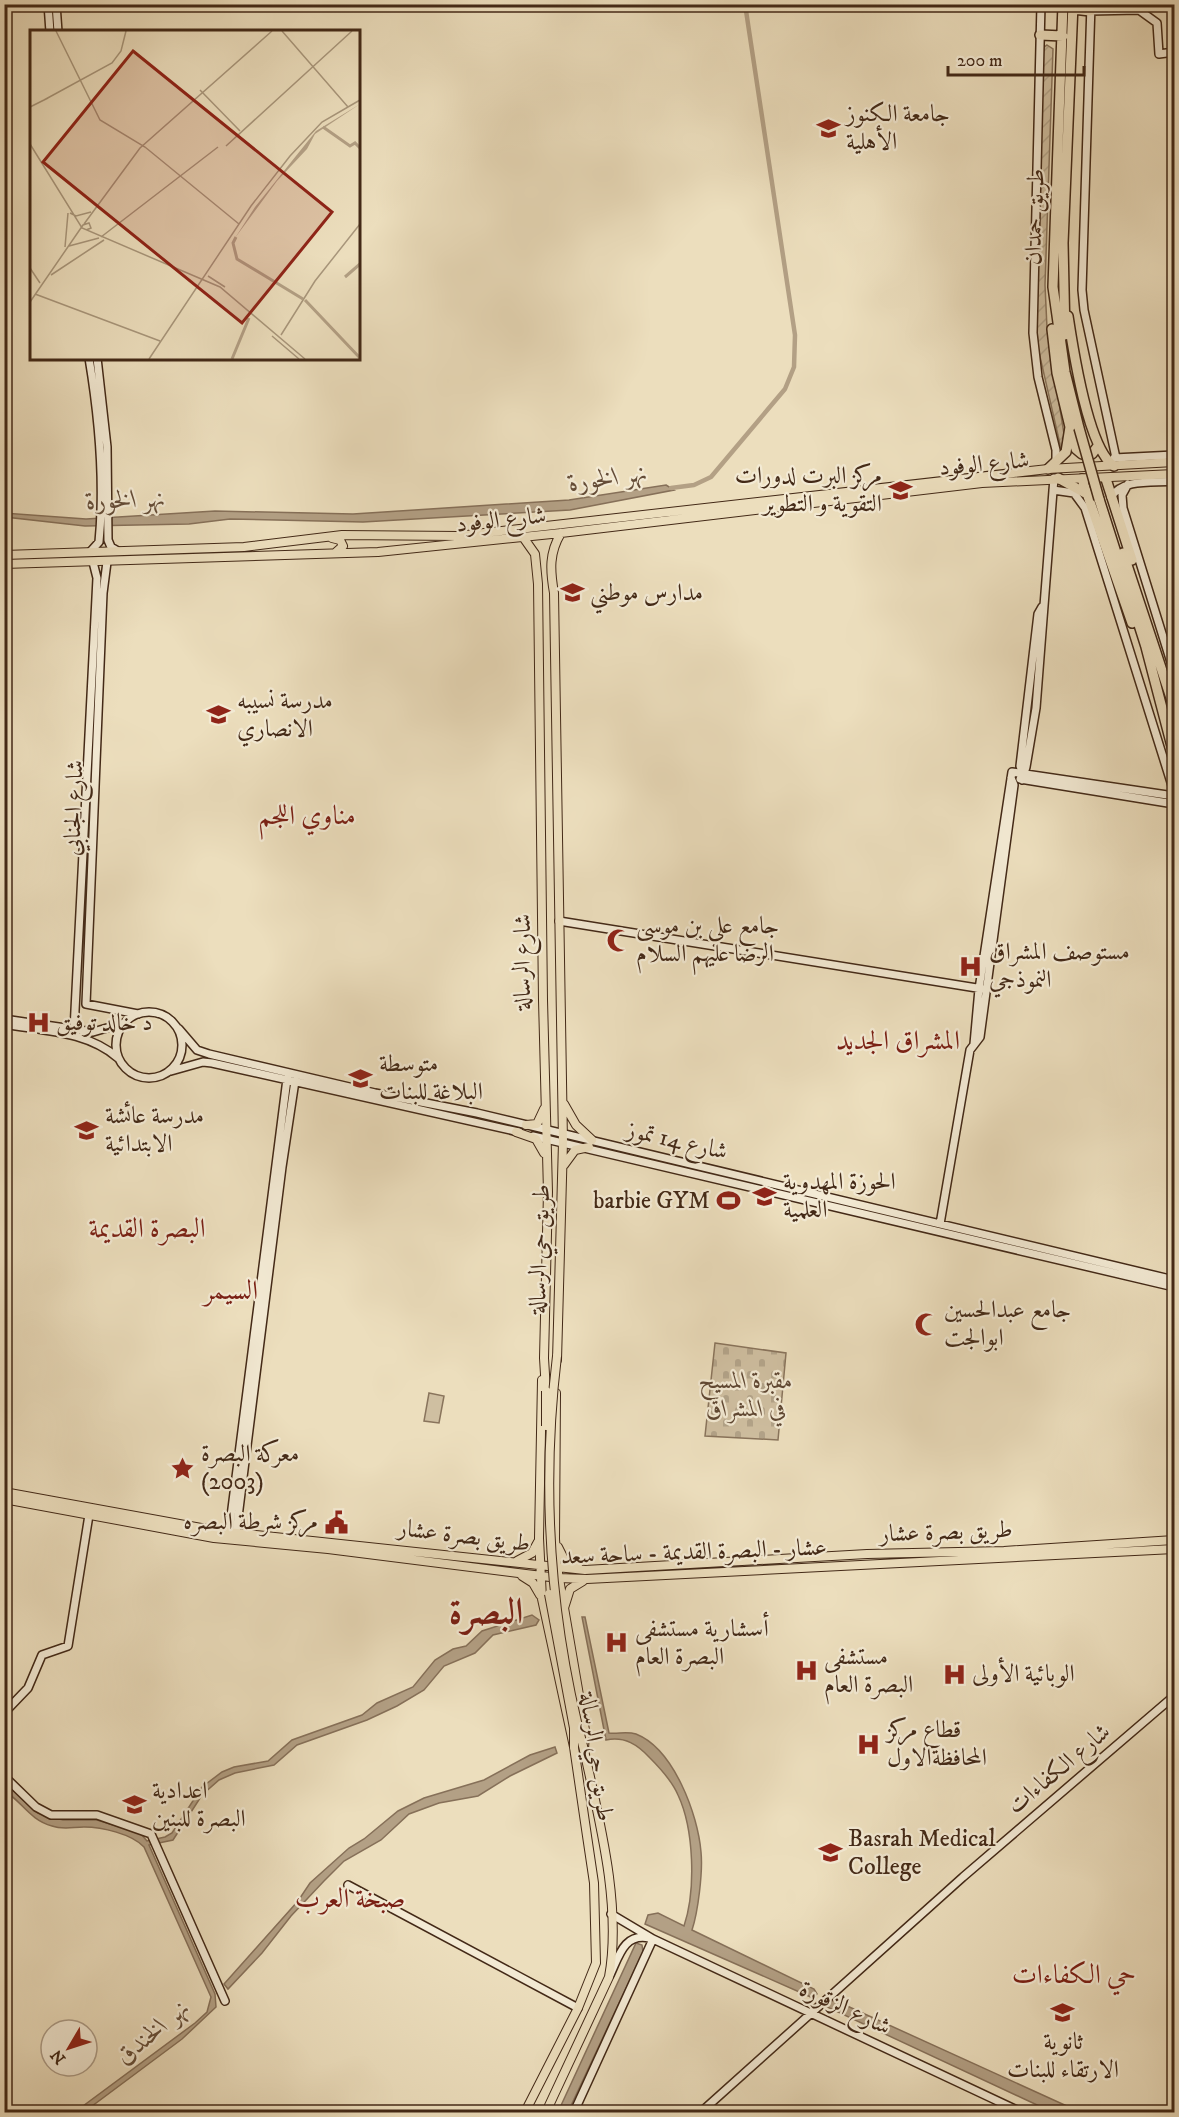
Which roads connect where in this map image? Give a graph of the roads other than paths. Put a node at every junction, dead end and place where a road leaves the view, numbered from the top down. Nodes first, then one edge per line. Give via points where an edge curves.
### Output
1 (48, 4) edge
2 (56, 4) edge
3 (1041, 4) edge
4 (1070, 6) edge
5 (1090, 8) edge
6 (50, 30) edge
7 (58, 30) edge
8 (1040, 35) junction
9 (1063, 36) junction
10 (1174, 52) edge
11 (1063, 283) junction
12 (89, 360) edge
13 (97, 360) edge
14 (1078, 428) junction
15 (102, 430) junction
16 (1098, 446) junction
17 (1174, 454) edge
18 (1115, 462) junction
19 (1174, 462) edge
20 (1054, 472) junction
21 (1174, 474) edge
22 (1082, 479) junction
23 (1106, 479) junction
24 (1174, 481) edge
25 (1128, 484) junction
26 (1053, 490) junction
27 (1087, 494) junction
28 (1105, 497) junction
29 (104, 532) junction
30 (561, 533) junction
31 (378, 536) junction
32 (523, 537) junction
33 (326, 538) junction
34 (369, 552) junction
35 (125, 553) junction
36 (82, 554) junction
37 (330, 554) junction
38 (4, 555) edge
39 (93, 562) junction
40 (107, 562) junction
41 (4, 564) edge
42 (100, 578) junction
43 (553, 583) junction
44 (538, 584) junction
45 (1152, 672) junction
46 (1174, 672) edge
47 (1174, 707) edge
48 (1174, 754) edge
49 (1022, 777) junction
50 (1174, 794) edge
51 (1174, 804) edge
52 (541, 845) junction
53 (558, 850) junction
54 (542, 876) junction
55 (558, 876) junction
56 (559, 921) junction
57 (983, 989) junction
58 (138, 1014) junction
59 (4, 1019) edge
60 (124, 1023) junction
61 (4, 1024) edge
62 (179, 1029) junction
63 (74, 1030) junction
64 (120, 1060) junction
65 (171, 1071) junction
66 (291, 1080) junction
67 (562, 1099) junction
68 (546, 1102) junction
69 (526, 1125) junction
70 (546, 1129) junction
71 (516, 1132) junction
72 (562, 1133) junction
73 (546, 1139) junction
74 (563, 1142) junction
75 (590, 1144) junction
76 (547, 1168) junction
77 (562, 1169) junction
78 (940, 1224) junction
79 (1174, 1280) edge
80 (1174, 1287) edge
81 (557, 1356) junction
82 (544, 1358) junction
83 (546, 1391) joint
84 (4, 1492) edge
85 (4, 1499) edge
86 (89, 1515) junction
87 (232, 1533) junction
88 (538, 1538) junction
89 (555, 1539) junction
90 (1174, 1540) edge
91 (1174, 1549) edge
92 (511, 1562) junction
93 (540, 1565) junction
94 (557, 1567) junction
95 (585, 1570) junction
96 (517, 1573) junction
97 (541, 1576) junction
98 (558, 1578) junction
99 (587, 1579) junction
100 (542, 1599) junction
101 (563, 1612) junction
102 (1174, 1696) edge
103 (4, 1713) edge
104 (574, 1747) junction
105 (584, 1750) junction
106 (4, 1776) edge
107 (348, 1885) dead end
108 (610, 1914) junction
109 (653, 1939) junction
110 (609, 1977) junction
111 (225, 2001) dead end
112 (578, 2008) junction
113 (810, 2014) junction
114 (570, 2020) junction
115 (585, 2028) junction
116 (525, 2112) edge
117 (546, 2112) edge
118 (574, 2112) edge
119 (701, 2112) edge
120 (1021, 2112) edge

1 - 6 street
2 - 7 street
3 - 8 street
4 - 5 highway
4 - 9 highway, طريق حمدان
4 - 11 highway, طريق حمدان
5 - 10 street via 1144,12 1157,23 1159,54
5 - 18 street via 1082,290
8 - 9 highway
8 - 20 street via 1033,333 1038,377 1056,450
9 - 14 highway, طريق حمدان via 1053,287
11 - 14 highway, طريق حمدان via 1066,346
11 - 16 highway via 1077,366
12 - 15 street
13 - 15 street
14 - 16 highway via 1080,453 1092,454
14 - 20 highway
14 - 28 highway, bridge
15 - 29 street
16 - 18 highway via 1105,459
17 - 18 street
18 - 19 main road, شارع الوفود
18 - 20 main road, شارع الوفود
20 - 22 main road, شارع الوفود
20 - 26 street
20 - 27 highway
20 - 30 main road, شارع الوفود
20 - 31 main road, شارع الوفود via 458,536
21 - 23 main road, شارع الوفود
22 - 23 main road, شارع الوفود
22 - 27 highway
23 - 28 highway
24 - 25 street
25 - 28 street
25 - 46 street via 1122,498 1125,518
26 - 49 street via 1036,708
26 - 50 street via 1074,494 1088,515
27 - 45 highway
28 - 45 highway
28 - 47 highway
29 - 35 street via 111,547
29 - 36 street via 96,547
30 - 32 main road, شارع الوفود
30 - 43 main road, شارع الرسالة via 551,555
31 - 33 main road, شارع الوفود
31 - 34 main road via 364,542
32 - 34 main road, شارع الوفود
32 - 44 main road, شارع الرسالة via 535,554
33 - 35 main road, شارع الوفود via 244,548
33 - 37 main road via 343,543 341,550
34 - 37 main road, شارع الوفود
35 - 36 main road, شارع الوفود
36 - 38 main road, شارع الوفود
37 - 40 main road, شارع الوفود
39 - 40 main road, شارع الوفود
39 - 41 main road, شارع الوفود
39 - 42 street, شارع الجنابي
40 - 42 street, شارع الجنابي
42 - 58 street, شارع الجنابي via 86,1005
42 - 63 street, شارع الجنابي
43 - 44 main road via 544,580
43 - 53 main road, شارع الرسالة
44 - 52 main road, شارع الرسالة
45 - 48 highway
49 - 50 street
49 - 51 street
49 - 57 street via 1012,775
52 - 53 main road via 549,851
52 - 54 main road, شارع الرسالة
53 - 55 main road, شارع الرسالة
54 - 55 main road via 544,865 550,862
54 - 68 main road, شارع الرسالة
55 - 56 main road, شارع الرسالة
56 - 57 street
56 - 67 main road, شارع الرسالة
57 - 78 street
58 - 60 street
58 - 62 street via 155,1012 166,1016
59 - 63 street
60 - 63 street via 102,1031
60 - 64 street via 116,1045
61 - 64 street via 87,1039
62 - 65 street via 183,1049
62 - 69 street, شارع 14 تموز via 197,1050 209,1054
64 - 65 street via 128,1070 142,1077 159,1077
65 - 66 street, شارع 14 تموز via 203,1062
66 - 71 street, شارع 14 تموز
66 - 87 street
67 - 72 main road, شارع الرسالة
67 - 75 main road
68 - 69 main road via 539,1121
68 - 70 main road, شارع الرسالة
69 - 70 street, شارع 14 تموز
70 - 72 street, شارع 14 تموز
70 - 73 main road, شارع الرسالة
71 - 73 street, شارع 14 تموز
71 - 76 main road via 540,1143
72 - 74 main road, شارع الرسالة
72 - 75 street, شارع 14 تموز
73 - 74 street, شارع 14 تموز
73 - 76 main road, شارع الرسالة
74 - 75 street, شارع 14 تموز
74 - 77 main road, طريق حي الرسالة
75 - 77 main road via 572,1152
75 - 78 street, شارع 14 تموز
75 - 80 street, شارع 14 تموز
76 - 82 main road, شارع الرسالة
77 - 81 main road, طريق حي الرسالة
78 - 79 street, شارع 14 تموز
81 - 89 main road, طريق حي الرسالة
81 - 105 main road, طريق حي الرسالة, bridge via 551,1435 551,1563
82 - 83 main road, شارع الرسالة
82 - 88 main road
83 - 104 main road, طريق حي الرسالة, bridge via 546,1564
84 - 87 main road, طريق بصرة عشار
85 - 86 main road, عشار - البصرة القديمة - ساحة سعد
86 - 96 main road, عشار - البصرة القديمة - ساحة سعد via 214,1538
86 - 103 street via 68,1646 42,1655 28,1688
87 - 92 main road, طريق بصرة عشار
88 - 92 main road via 532,1553
88 - 93 main road
89 - 94 main road, طريق حي الرسالة
89 - 95 main road via 564,1559
90 - 95 main road, طريق بصرة عشار
91 - 99 main road, عشار - البصرة القديمة - ساحة سعد
92 - 93 main road, طريق بصرة عشار
93 - 94 main road, طريق بصرة عشار
93 - 97 main road
94 - 95 main road, طريق بصرة عشار
94 - 98 main road, طريق حي الرسالة
96 - 97 main road, عشار - البصرة القديمة - ساحة سعد
96 - 100 main road via 533,1583
97 - 98 main road, عشار - البصرة القديمة - ساحة سعد
97 - 100 main road
98 - 99 main road, عشار - البصرة القديمة - ساحة سعد
98 - 101 main road, طريق حي الرسالة
99 - 101 main road via 570,1589
100 - 104 main road
101 - 105 main road, طريق حي الرسالة via 585,1730
102 - 113 street, شارع الكفاءات
104 - 112 main road, طريق حي الرسالة via 596,1922 596,1963
105 - 108 main road, طريق حي الرسالة via 608,1877
106 - 111 street via 36,1807 51,1815 97,1815 149,1832
107 - 112 street
108 - 109 street, شارع الزقورة
108 - 110 main road, طريق حي الرسالة
109 - 110 street via 628,1940
109 - 113 street, شارع الزقورة
109 - 118 street
110 - 115 main road, طريق حي الرسالة
112 - 114 main road, طريق حي الرسالة
113 - 119 street, شارع الكفاءات
113 - 120 street, شارع الزقورة
114 - 115 main road
114 - 116 main road, طريق حي الرسالة
115 - 117 main road, طريق حي الرسالة

